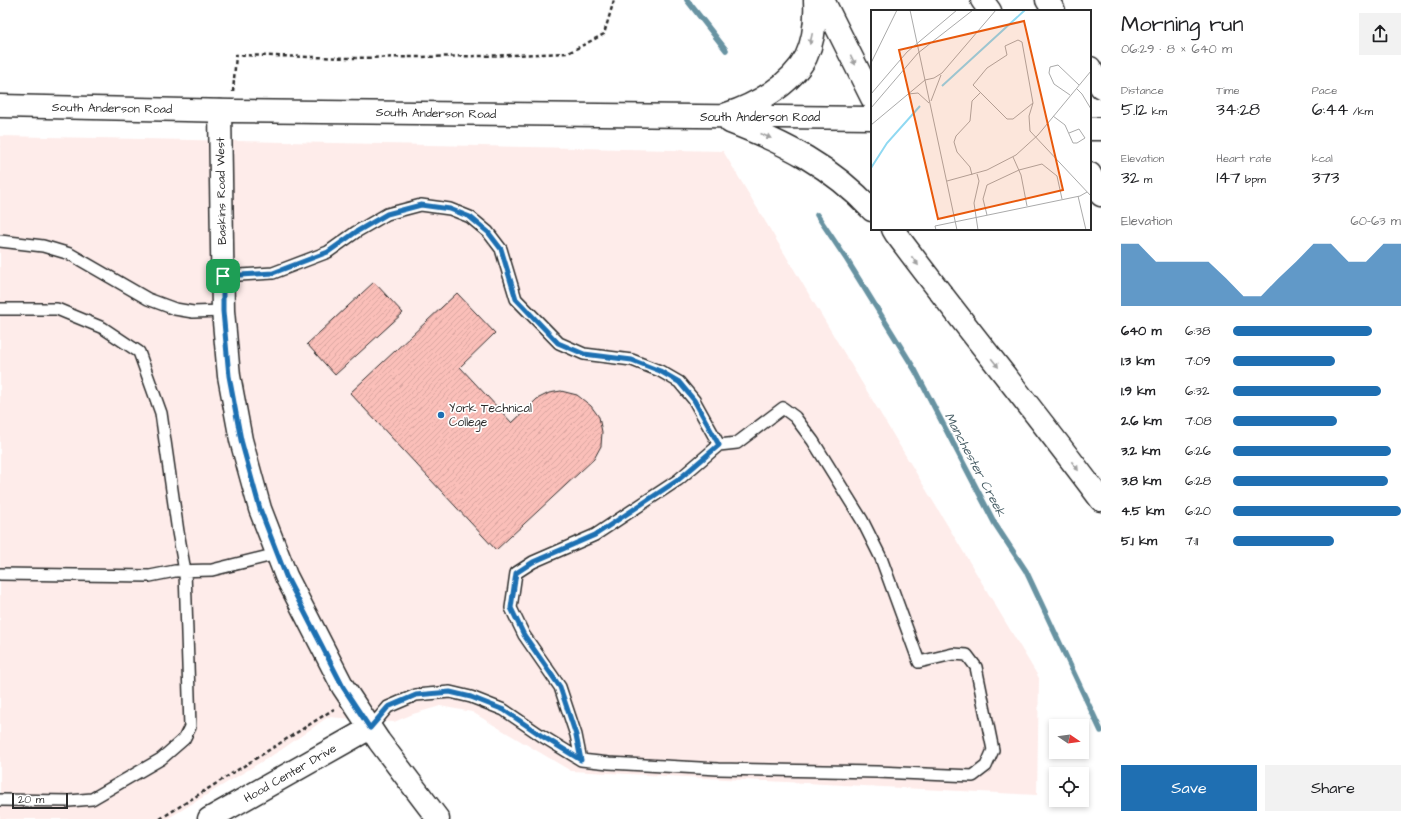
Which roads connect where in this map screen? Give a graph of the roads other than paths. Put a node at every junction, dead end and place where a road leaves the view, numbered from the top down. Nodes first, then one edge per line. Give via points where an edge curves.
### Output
1 (814, 0) edge
2 (824, 0) edge
3 (982, 0) edge
4 (1046, 0) edge
5 (989, 10) edge
6 (1053, 10) edge
7 (1091, 70) edge
8 (1101, 87) edge
9 (871, 96) edge
10 (0, 106) edge
11 (226, 111) junction
12 (716, 117) junction
13 (871, 118) edge
14 (1091, 176) edge
15 (1101, 195) edge
16 (871, 209) edge
17 (893, 231) edge
18 (0, 241) edge
19 (223, 276) junction
20 (0, 309) edge
21 (223, 311) junction
22 (719, 445) junction
23 (1101, 500) edge
24 (277, 554) junction
25 (185, 571) junction
26 (0, 574) edge
27 (370, 728) junction
28 (581, 760) junction
29 (0, 800) edge
30 (209, 819) edge
31 (438, 819) edge

1 -> 12 main road via 816,15 812,40 805,58 791,77 772,92 744,108
2 -> 9 main road
3 - 5 main road
4 - 6 main road
7 - 8 main road
10 - 11 main road, South Anderson Road
11 - 12 main road, South Anderson Road
11 - 19 main road, Baskins Road West
12 - 13 main road, South Anderson Road
12 -> 16 main road via 787,146 834,175
14 - 15 main road
17 -> 23 main road
18 - 21 lane via 43,246 70,254 148,299 175,310
19 - 21 main road, Baskins Road West
19 - 22 lane via 273,273 328,252 387,214 421,205 450,209 470,217 488,232 501,249 516,299 558,343 584,354 632,360 679,382 694,400
20 - 25 lane via 57,309 103,328 139,352 161,413
21 - 24 main road, Baskins Road West via 229,376 241,440 260,509
22 - 28 lane via 678,480 595,535 533,562 516,573 511,608 524,635 560,687 576,735
22 - 28 lane via 736,443 782,408 795,417 813,441 862,520 881,558 919,662 953,654 967,654 976,667 993,750 986,766 973,776 718,770
24 - 25 lane via 212,570
24 - 27 main road, Baskins Road West via 343,687
25 - 26 lane via 150,576
25 - 29 lane via 190,727 184,739 161,759 92,799
27 - 28 lane via 388,707 416,695 450,692 504,710
27 - 30 main road, Hood Center Drive
27 - 31 main road, Baskins Road West

